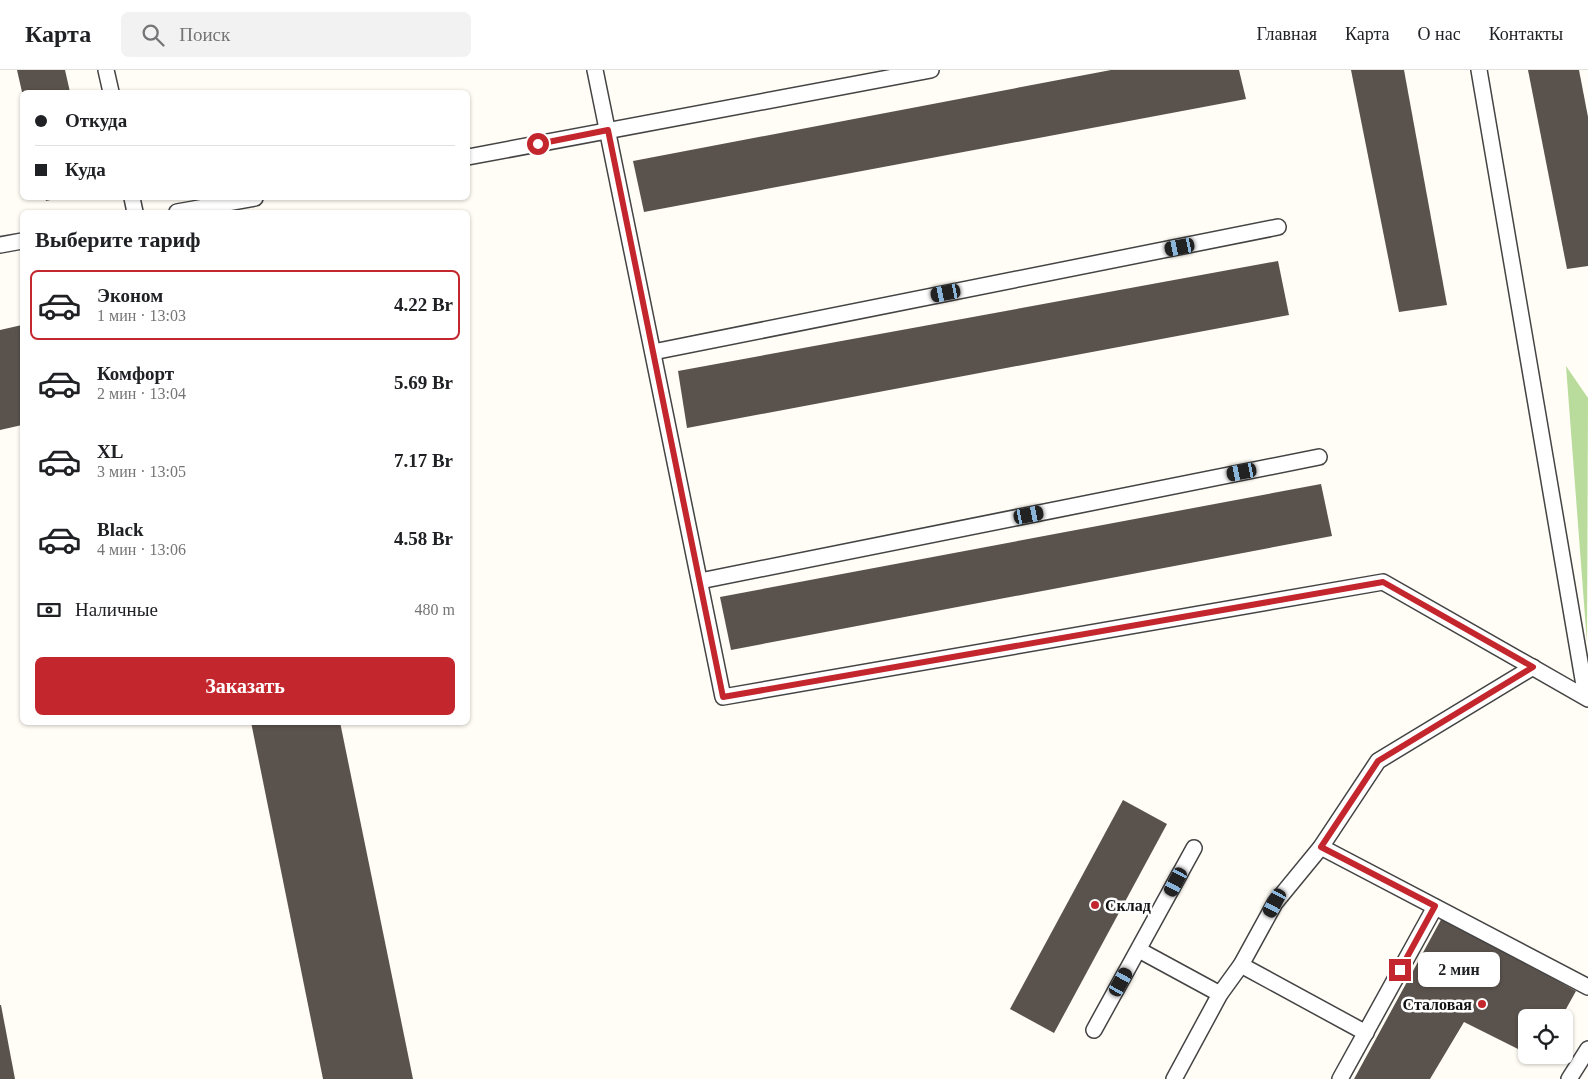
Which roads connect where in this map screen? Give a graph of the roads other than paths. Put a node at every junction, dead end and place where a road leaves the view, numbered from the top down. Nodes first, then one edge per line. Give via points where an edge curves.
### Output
1 (106, 70) edge
2 (595, 70) edge
3 (931, 70) edge
4 (1479, 70) edge
5 (111, 90) edge
6 (608, 130) junction
7 (470, 157) edge
8 (244, 200) edge
9 (188, 210) edge
10 (1278, 227) dead end
11 (20, 241) edge
12 (0, 245) edge
13 (653, 352) junction
14 (1320, 457) dead end
15 (700, 581) junction
16 (1533, 667) junction
17 (1587, 698) edge
18 (1321, 847) junction
19 (1194, 848) dead end
20 (1435, 906) junction
21 (1139, 950) junction
22 (1241, 966) junction
23 (1588, 987) edge
24 (1220, 994) junction
25 (1094, 1030) dead end
26 (1366, 1033) junction
27 (1588, 1049) edge
28 (1174, 1079) edge
29 (1340, 1079) edge
30 (1569, 1079) edge

1 - 5 lane
2 - 6 lane
3 - 6 lane
4 - 17 lane
6 - 7 lane
6 - 13 lane
8 - 9 lane
10 - 13 lane
11 - 12 lane
13 - 15 lane
14 - 15 lane
15 - 16 lane via 723,697 1383,582
16 - 17 lane
16 - 18 lane via 1378,761
18 - 20 lane
18 - 22 lane via 1275,903
19 - 21 lane
20 - 23 lane
20 - 26 lane
21 - 24 lane
21 - 25 lane
22 - 24 lane
22 - 26 lane
24 - 28 lane
26 - 29 lane
27 - 30 lane

